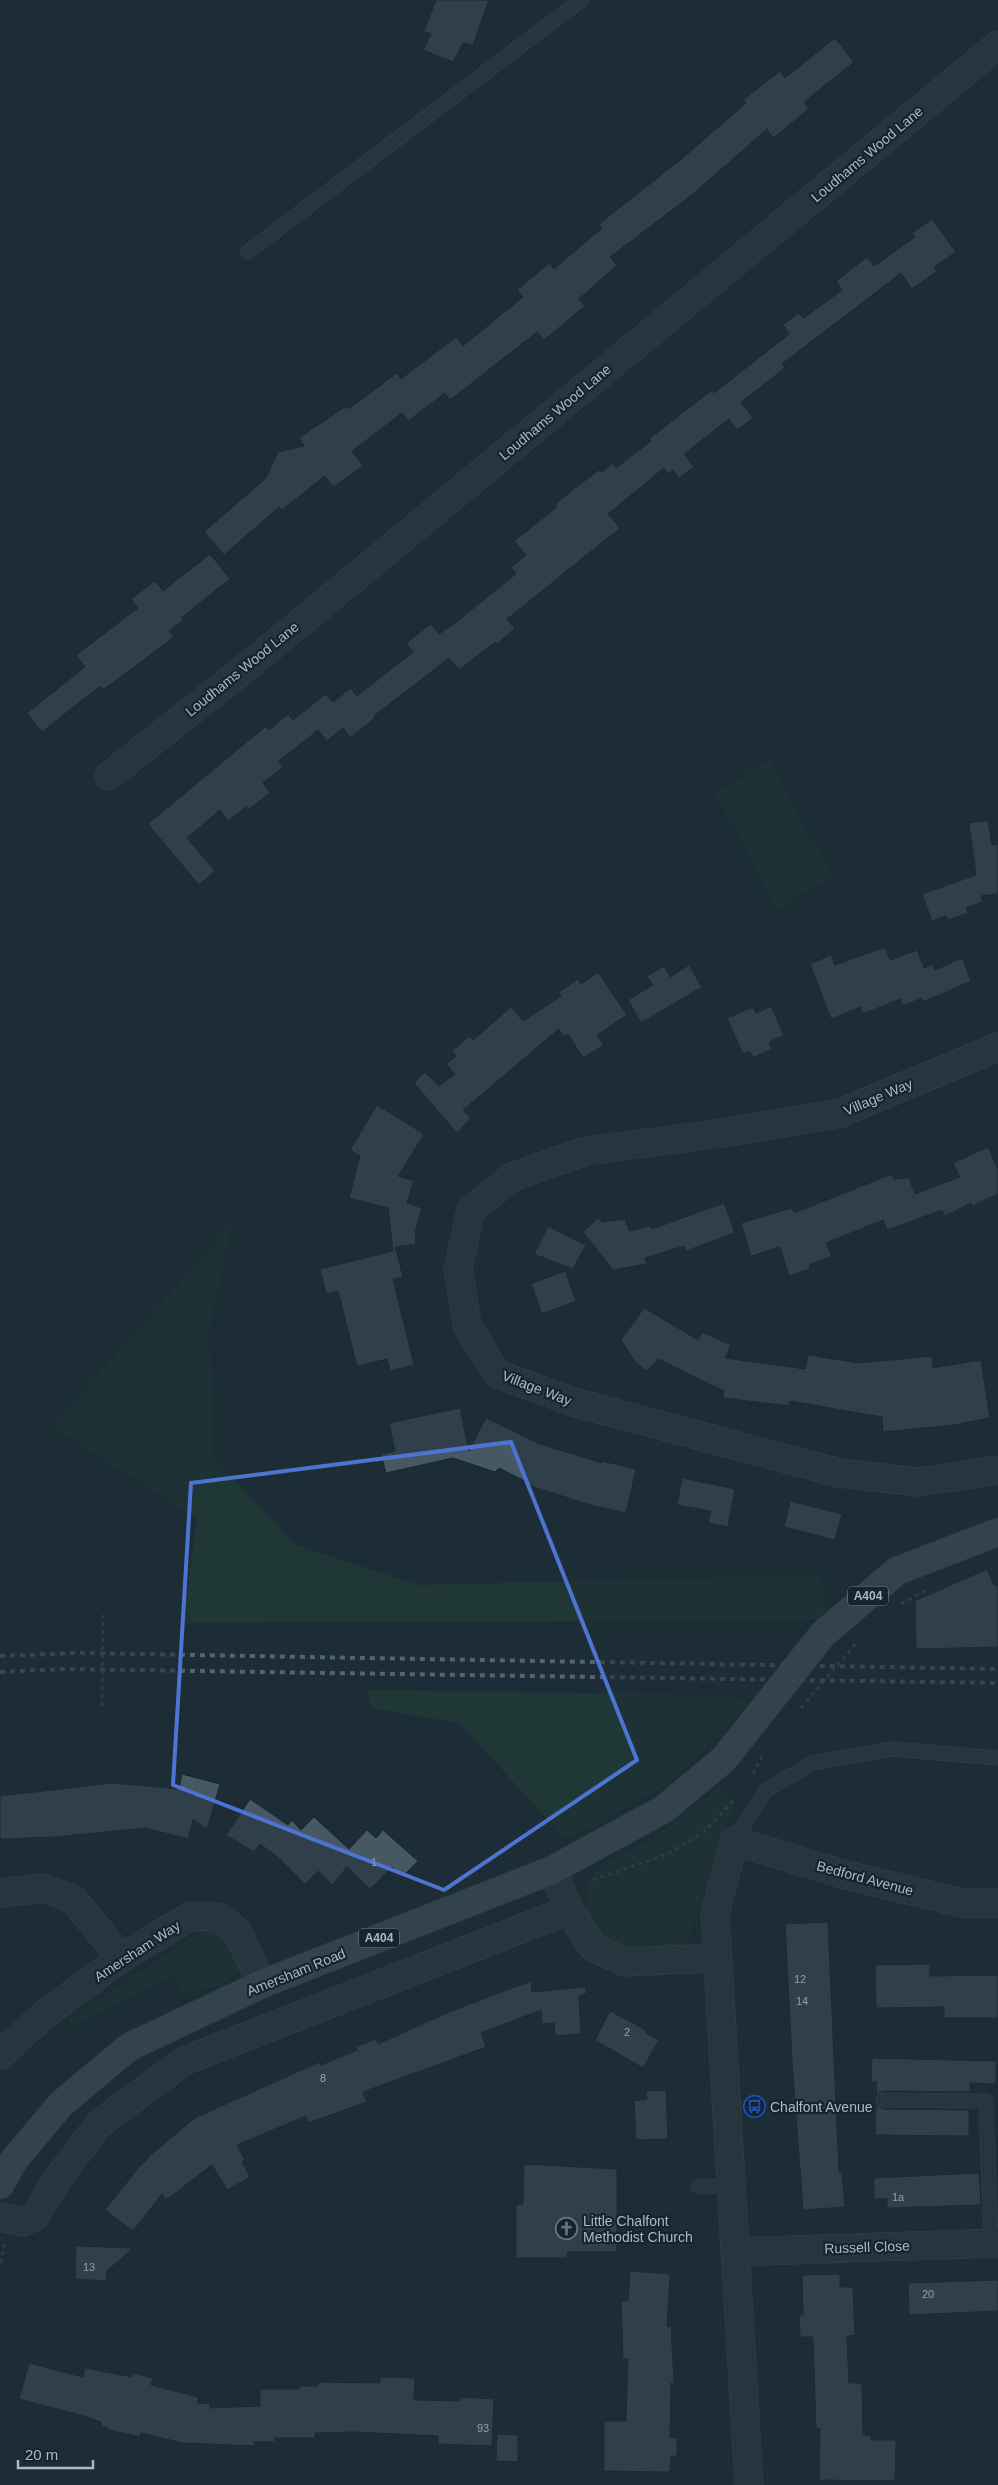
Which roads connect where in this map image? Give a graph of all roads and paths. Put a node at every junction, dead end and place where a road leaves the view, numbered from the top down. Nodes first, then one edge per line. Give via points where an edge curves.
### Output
1 (581, 0) edge
2 (998, 45) edge
3 (248, 252) dead end
4 (109, 776) dead end
5 (998, 1047) edge
6 (998, 1470) edge
7 (998, 1532) edge
8 (103, 1615) dead end
9 (102, 1706) dead end
10 (998, 1758) edge
11 (734, 1841) junction
12 (552, 1870) junction
13 (0, 1893) edge
14 (998, 1903) edge
15 (569, 1910) junction
16 (121, 1958) junction
17 (717, 1958) junction
18 (262, 1984) junction
19 (0, 2055) edge
20 (883, 2100) dead end
21 (0, 2185) edge
22 (698, 2186) dead end
23 (732, 2187) junction
24 (0, 2216) edge
25 (995, 2242) edge
26 (736, 2252) junction
27 (749, 2485) edge

1 - 3 lane
2 - 4 street, Loudhams Wood Lane via 259,657
5 - 6 street, Village Way via 840,1113 586,1151 512,1176 471,1210 458,1269 467,1325 497,1374 556,1396 839,1473 918,1482
7 - 12 main road, Amersham Road / A404 via 897,1571 823,1634 724,1759 664,1809
8 - 9 path, bridge
10 - 11 lane via 891,1750 813,1763 766,1790
11 - 14 street, Bedford Avenue via 846,1875 962,1903
11 - 17 street via 715,1913
12 - 15 street
12 - 18 main road, Amersham Road / A404
13 - 16 street via 43,1888 73,1899
15 - 17 street via 593,1947 624,1962
15 - 24 street via 184,2061 99,2124 56,2181 35,2216 23,2222
16 - 18 street, Amersham Way via 191,1916 218,1917 237,1931
16 - 19 street, Amersham Way via 43,2016
17 - 23 street
18 - 21 main road, Amersham Road / A404 via 129,2047 61,2104 14,2160
20 - 25 lane via 986,2102
22 - 23 lane
23 - 26 street
25 - 26 street, Russell Close
26 - 27 street

